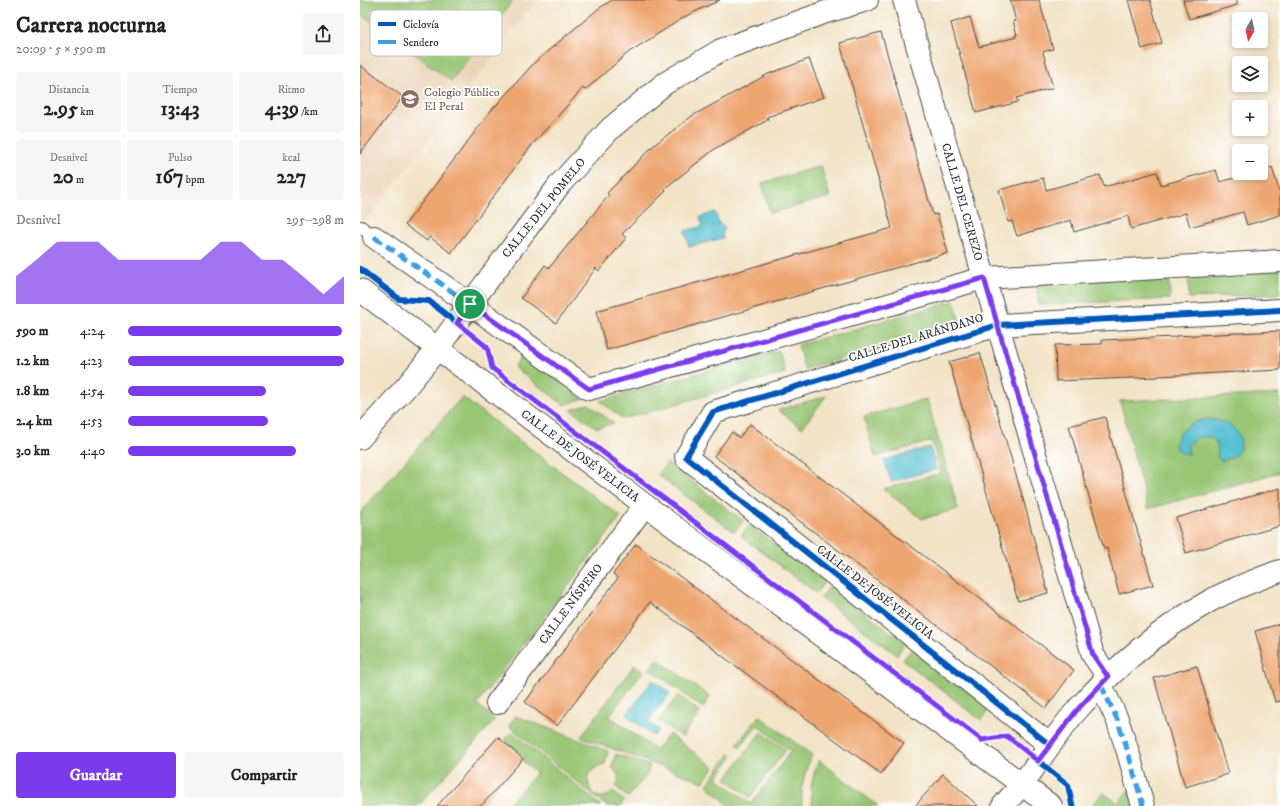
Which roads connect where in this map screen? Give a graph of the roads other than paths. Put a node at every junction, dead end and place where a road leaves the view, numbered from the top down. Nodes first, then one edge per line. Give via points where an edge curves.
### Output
1 (867, 0) edge
2 (904, 0) edge
3 (368, 232) dead end
4 (1280, 261) edge
5 (984, 278) junction
6 (360, 290) edge
7 (470, 304) junction
8 (1280, 310) edge
9 (998, 325) junction
10 (438, 349) junction
11 (360, 438) edge
12 (686, 457) joint
13 (645, 505) junction
14 (1280, 571) edge
15 (1104, 681) junction
16 (497, 704) dead end
17 (1050, 745) junction
18 (1022, 784) junction
19 (1003, 806) edge
20 (1051, 806) edge
21 (1142, 806) edge

1 - 7 street, CALLE DEL POMELO via 721,50 664,84 611,128 560,184
2 - 5 street, CALLE DEL CEREZO
3 - 7 street
4 - 5 street
5 - 7 street via 589,389
5 - 9 street, CALLE DEL CEREZO
6 - 10 street, CALLE DE JOSÉ VELICIA
7 - 10 street, CALLE DEL POMELO
8 - 9 street, CALLE DEL ARÁNDANO
9 - 12 street, CALLE DEL ARÁNDANO via 714,412
9 - 15 street, CALLE DEL CEREZO via 1093,655
10 - 11 street, CALLE DEL POMELO
10 - 13 street, CALLE DE JOSÉ VELICIA
12 - 17 street, CALLE DE JOSÉ VELICIA
13 - 16 street, CALLE NÍSPERO
13 - 18 street, CALLE DE JOSÉ VELICIA
14 - 15 street via 1208,602 1139,649
15 - 17 street
15 - 21 street via 1128,752
17 - 18 street
18 - 19 street
18 - 20 street, CALLE DE JOSÉ VELICIA

